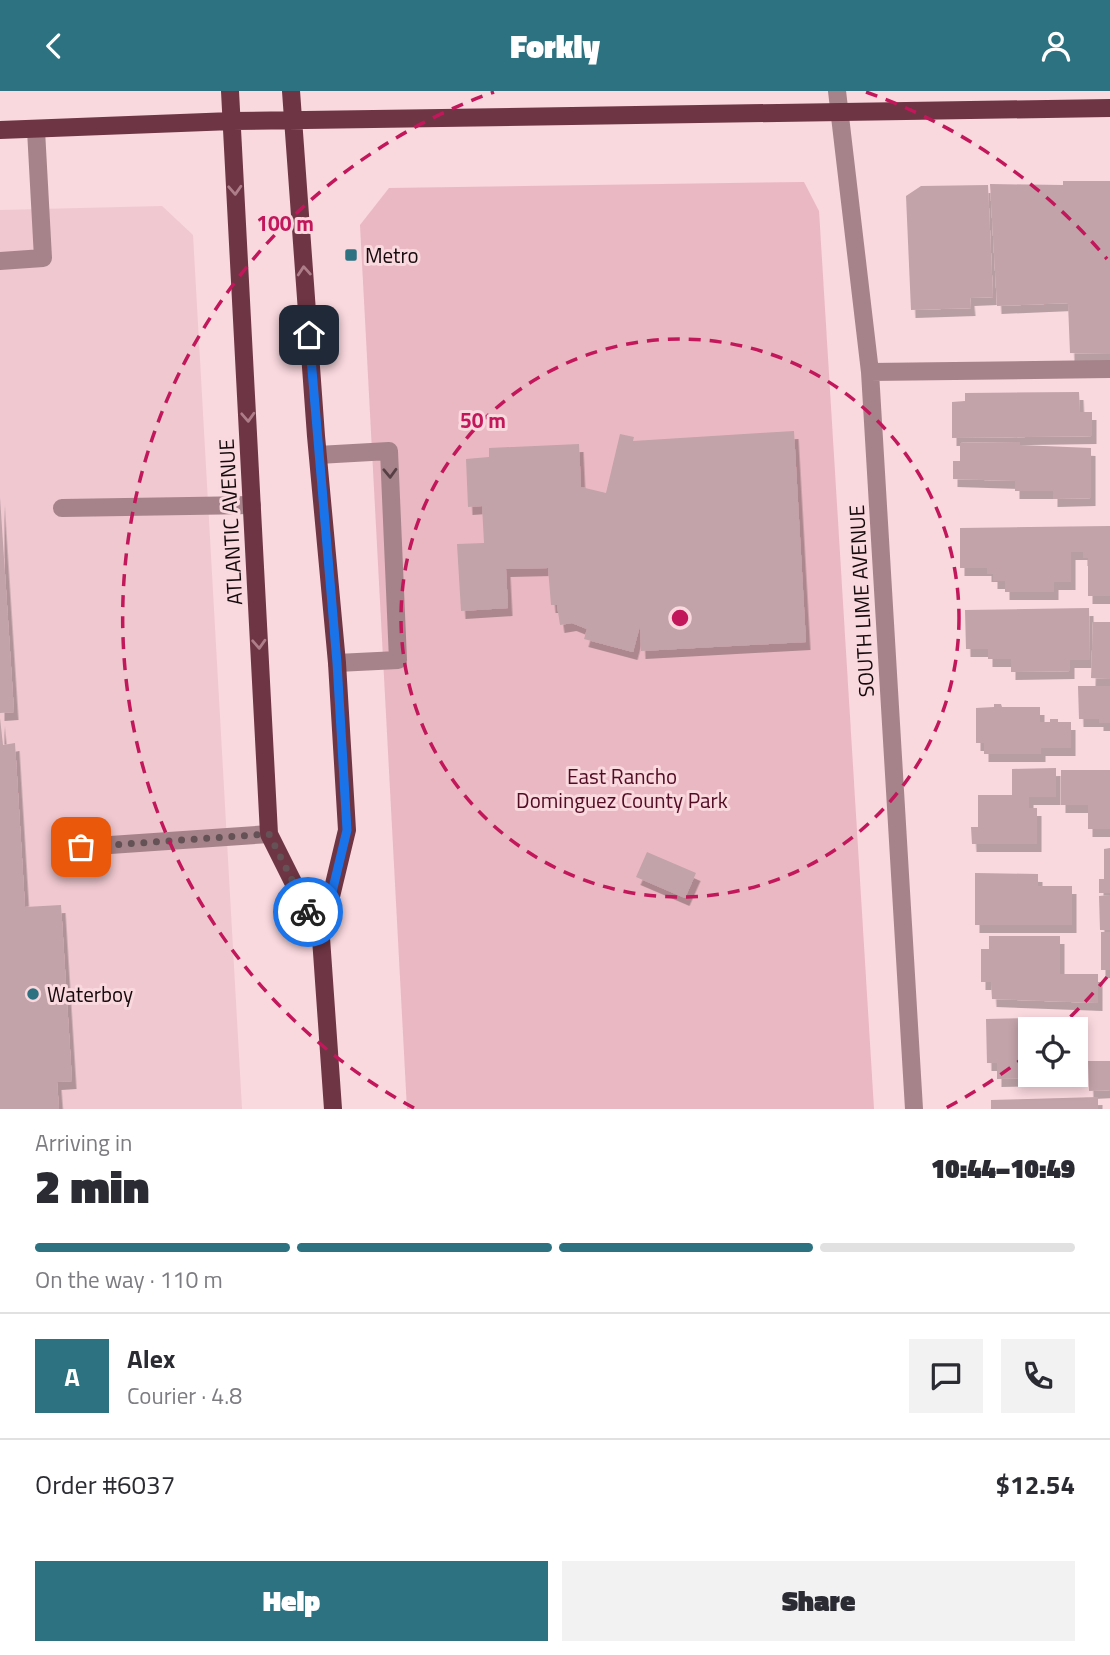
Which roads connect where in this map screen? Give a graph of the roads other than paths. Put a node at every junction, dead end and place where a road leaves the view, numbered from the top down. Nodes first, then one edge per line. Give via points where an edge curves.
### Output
1 (230, 91) edge
2 (291, 91) edge
3 (836, 91) edge
4 (1110, 109) edge
5 (838, 111) junction
6 (232, 121) junction
7 (292, 121) junction
8 (0, 130) edge
9 (36, 130) junction
10 (0, 261) edge
11 (1110, 369) edge
12 (870, 372) junction
13 (318, 455) junction
14 (252, 505) junction
15 (62, 507) dead end
16 (337, 663) junction
17 (269, 834) junction
18 (81, 847) dead end
19 (321, 938) junction
20 (333, 1109) edge
21 (914, 1109) edge

1 - 6 main road, ATLANTIC AVENUE
2 - 7 main road, ATLANTIC AVENUE
3 - 5 street, SOUTH LIME AVENUE
4 - 5 main road
5 - 7 main road
5 - 12 street, SOUTH LIME AVENUE
6 - 7 main road
6 - 9 main road
6 -> 14 main road, ATLANTIC AVENUE
13 -> 7 main road, ATLANTIC AVENUE
8 - 9 main road
9 - 10 street via 43,258
11 - 12 street
12 - 21 street, SOUTH LIME AVENUE
13 - 16 main road, ATLANTIC AVENUE
13 -> 16 street via 389,451 398,660
14 - 15 street
14 -> 17 main road, ATLANTIC AVENUE
16 - 19 main road, ATLANTIC AVENUE via 347,830
17 - 18 street
17 - 19 main road, ATLANTIC AVENUE
19 - 20 main road, ATLANTIC AVENUE

